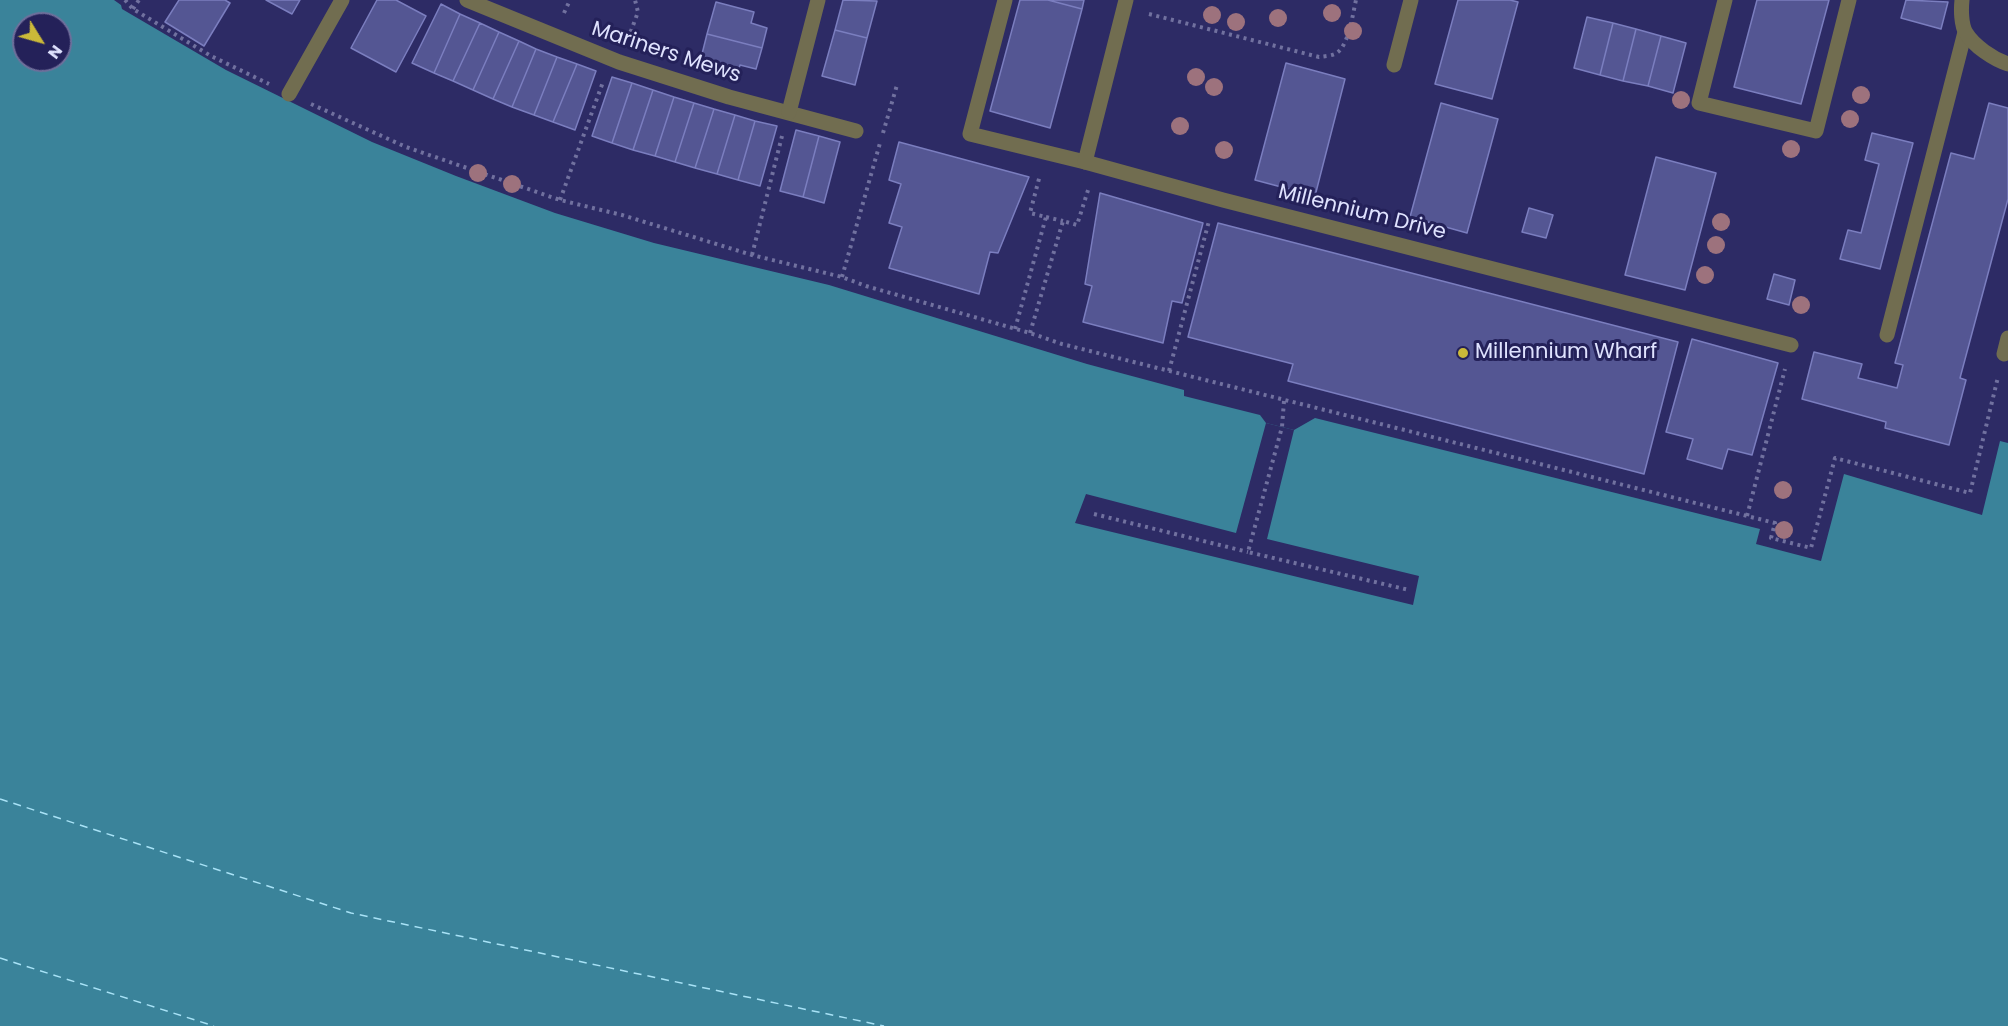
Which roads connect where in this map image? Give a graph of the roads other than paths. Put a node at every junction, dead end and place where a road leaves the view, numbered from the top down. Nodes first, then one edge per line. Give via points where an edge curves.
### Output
1 (342, 0) edge
2 (466, 0) edge
3 (818, 0) edge
4 (1005, 0) edge
5 (1411, 0) edge
6 (1725, 0) edge
7 (1849, 0) edge
8 (1962, 0) edge
9 (1124, 4) edge
10 (1965, 32) junction
11 (2008, 64) edge
12 (1394, 65) dead end
13 (289, 94) road end
14 (789, 112) junction
15 (856, 131) dead end
16 (1085, 162) junction
17 (1887, 335) dead end
18 (2008, 338) edge
19 (1791, 345) road end
20 (2004, 354) road end

1 - 13 street
2 - 14 street, Mariners Mews via 615,60
3 - 14 street
4 - 16 street, Millennium Drive via 970,134
5 - 12 street
6 - 7 street via 1700,103 1816,131
8 - 10 street
9 - 16 street
10 - 11 street via 1980,48
10 - 17 street
14 - 15 street, Mariners Mews
16 - 19 street, Millennium Drive
18 - 20 street

